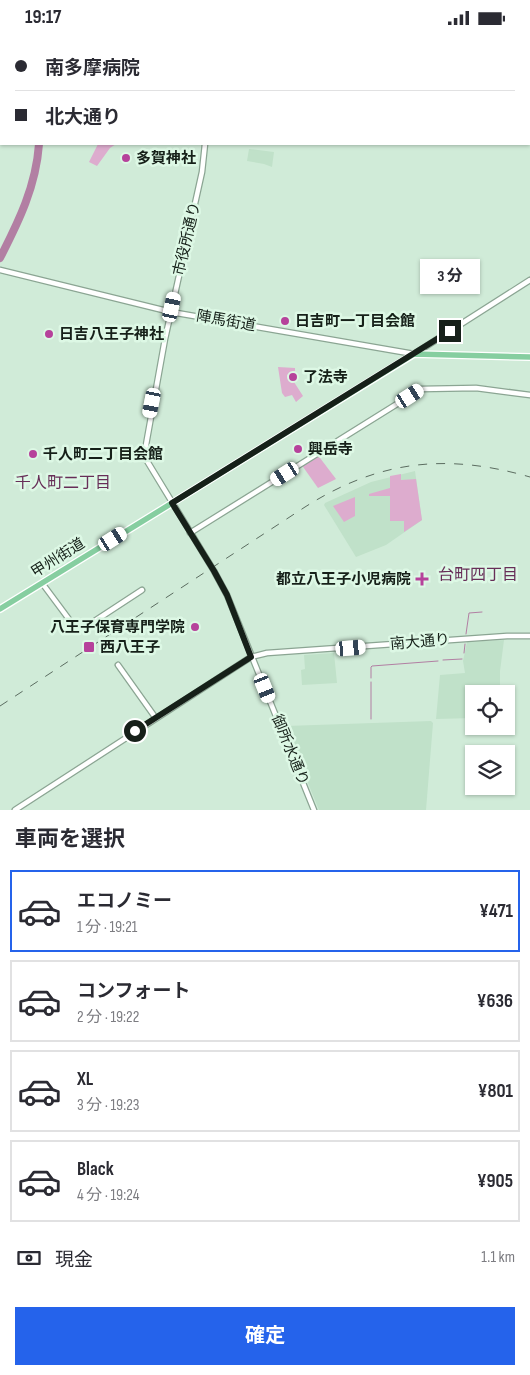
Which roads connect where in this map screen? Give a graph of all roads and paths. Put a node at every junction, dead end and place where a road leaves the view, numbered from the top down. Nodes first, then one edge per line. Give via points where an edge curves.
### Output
1 (205, 145) edge
2 (0, 270) edge
3 (530, 280) edge
4 (171, 312) junction
5 (414, 354) junction
6 (530, 357) edge
7 (530, 395) edge
8 (172, 503) junction
9 (190, 533) junction
10 (42, 583) junction
11 (142, 590) dead end
12 (0, 609) edge
13 (530, 636) edge
14 (251, 657) junction
15 (118, 665) dead end
16 (155, 717) junction
17 (15, 810) edge
18 (314, 810) edge

1 - 4 street, 市役所通り via 202,172
2 - 4 street, 陣馬街道
3 - 5 street
4 - 5 street, 陣馬街道
4 - 8 street, 市役所通り via 143,452
5 - 6 highway
5 - 8 highway, 甲州街道
7 - 9 street via 476,388 421,389
8 - 9 street, 御所水通り
8 - 10 highway, 甲州街道
9 - 14 street, 御所水通り via 227,595
10 - 11 street via 74,627 79,629
10 - 12 highway, 甲州街道
13 - 14 street, 南大通り via 267,653
14 - 16 street
14 - 18 street, 御所水通り
15 - 16 street
16 - 17 street

